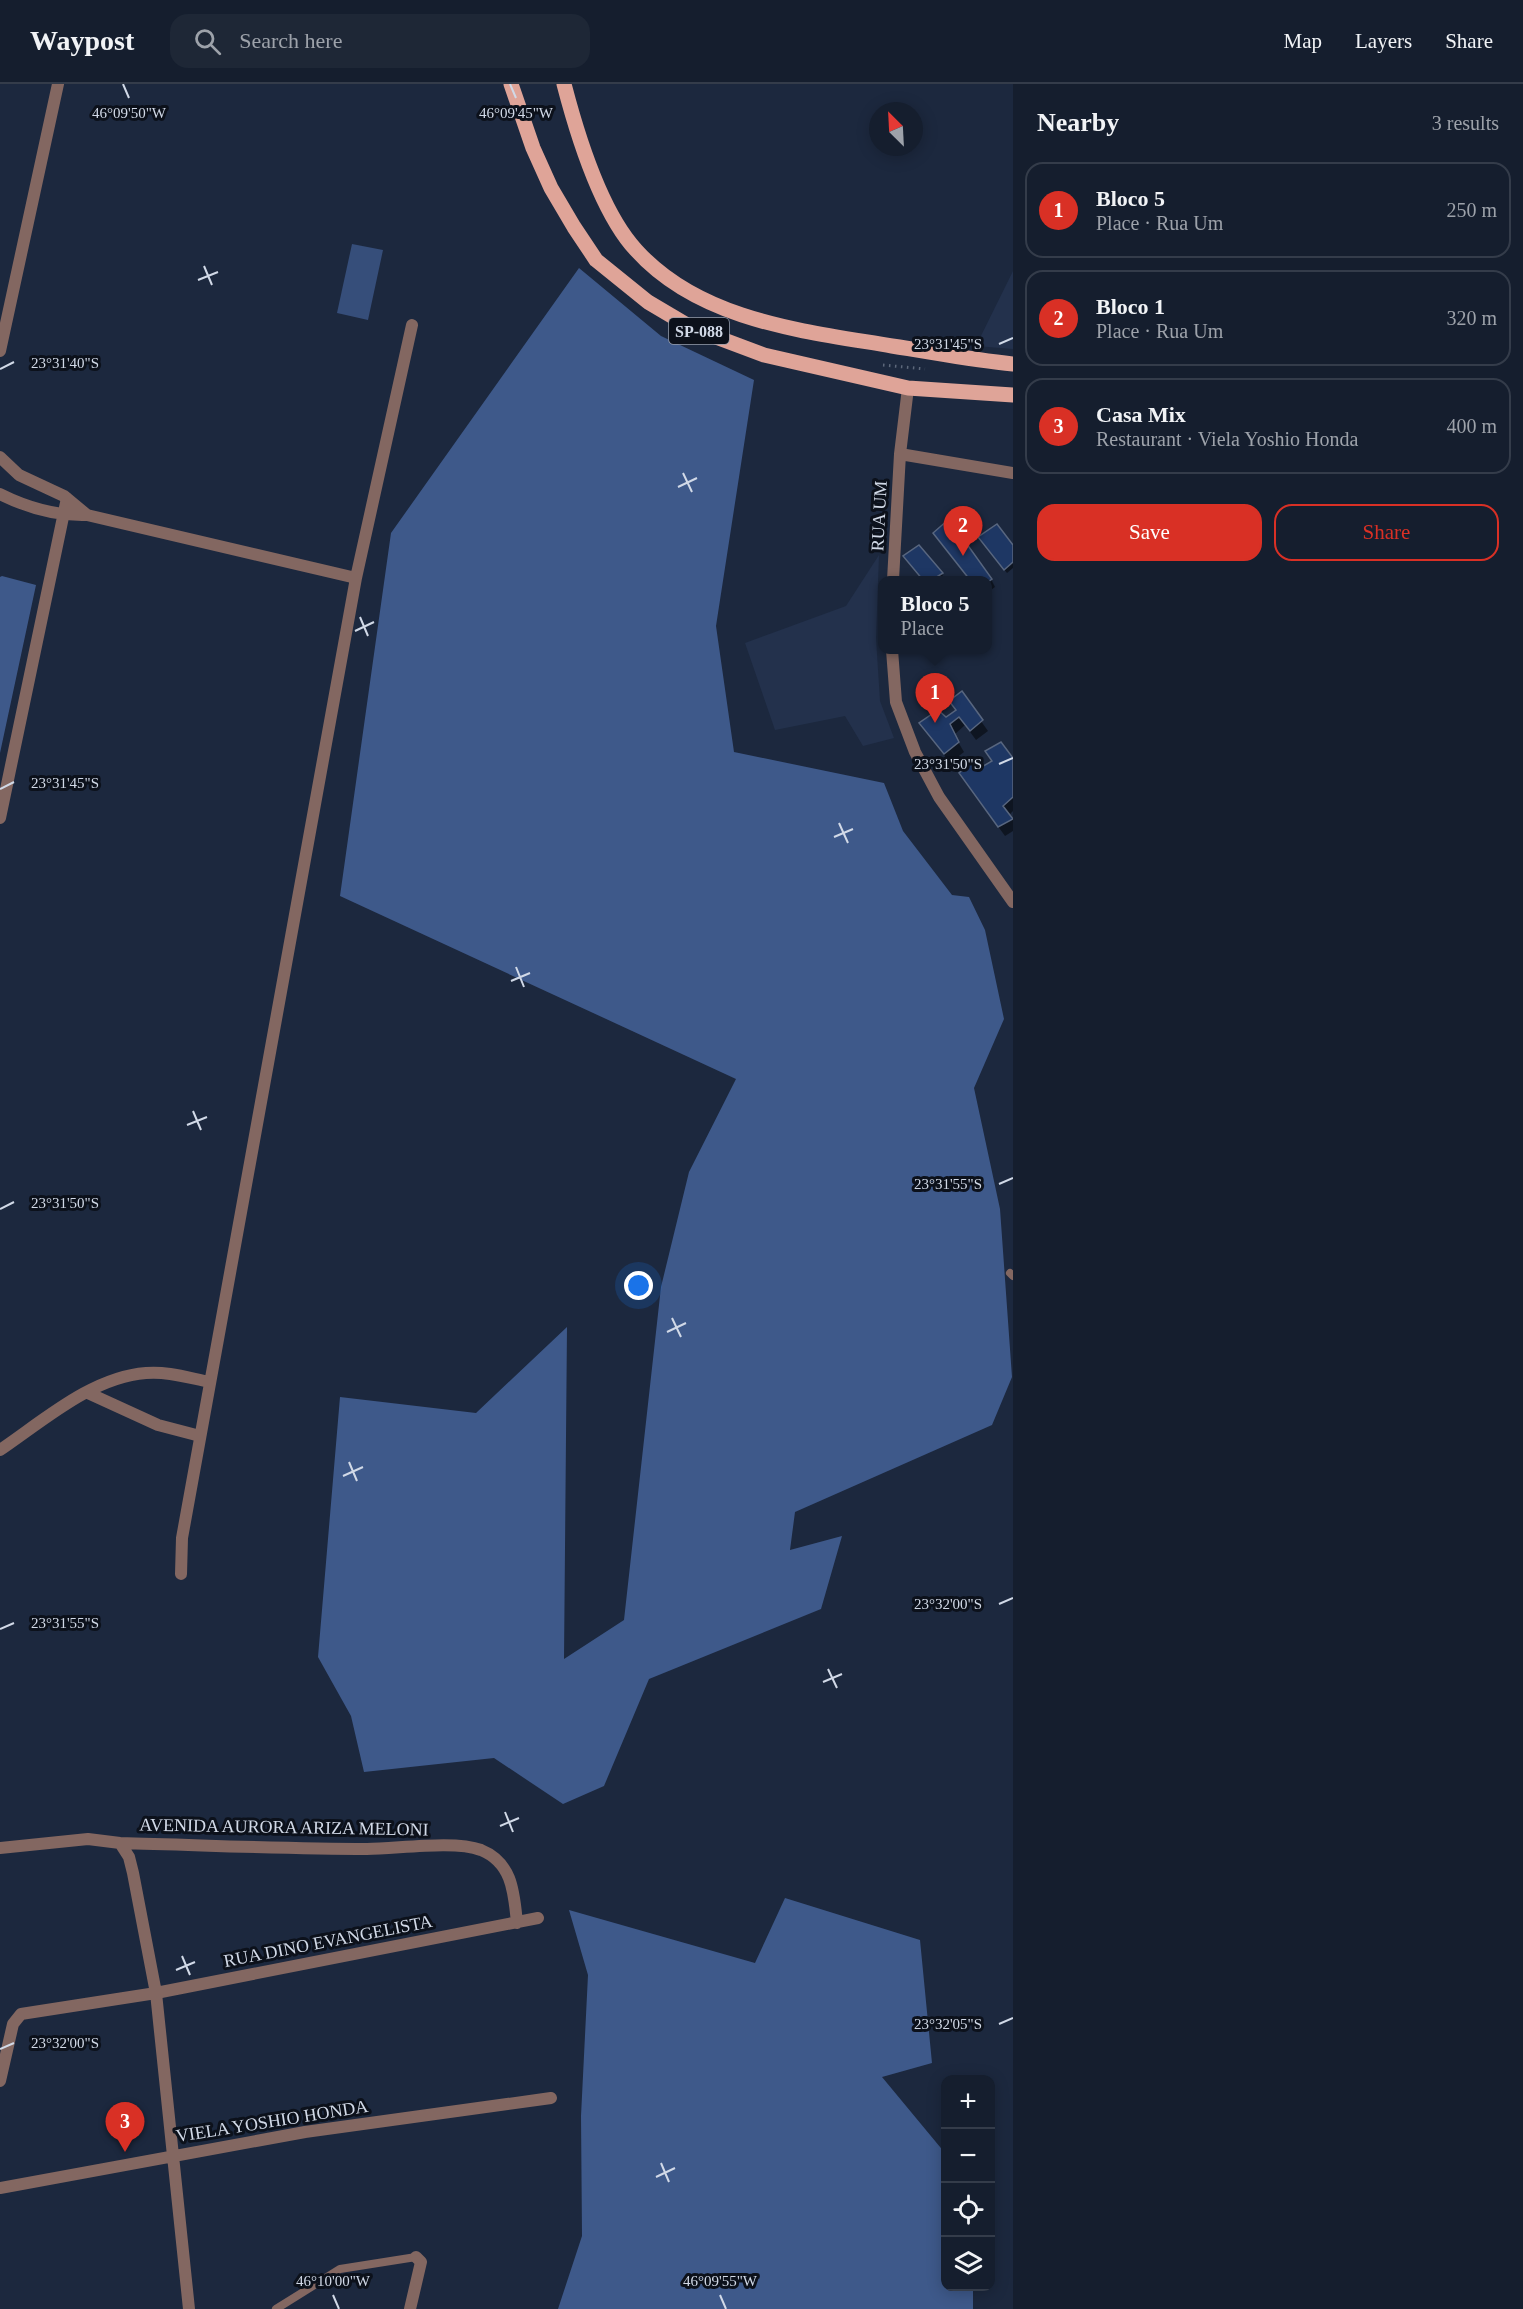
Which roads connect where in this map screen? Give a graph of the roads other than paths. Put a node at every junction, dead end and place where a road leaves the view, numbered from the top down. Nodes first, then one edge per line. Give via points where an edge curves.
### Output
1 (58, 84) edge
2 (511, 84) edge
3 (564, 84) edge
4 (412, 325) dead end
5 (0, 351) edge
6 (1013, 364) edge
7 (908, 387) junction
8 (1013, 395) edge
9 (900, 454) junction
10 (0, 457) edge
11 (1013, 473) edge
12 (0, 494) edge
13 (68, 498) junction
14 (87, 515) junction
15 (64, 516) junction
16 (893, 576) edge
17 (356, 578) junction
18 (891, 654) edge
19 (0, 818) edge
20 (1013, 902) edge
21 (210, 1382) junction
22 (88, 1393) junction
23 (201, 1436) junction
24 (0, 1450) edge
25 (181, 1574) dead end
26 (120, 1843) junction
27 (0, 1848) edge
28 (538, 1918) dead end
29 (517, 1923) junction
30 (156, 1993) junction
31 (0, 2081) edge
32 (551, 2098) dead end
33 (174, 2155) junction
34 (0, 2188) edge
35 (417, 2257) joint
36 (189, 2309) edge
37 (276, 2309) edge
38 (410, 2309) edge

1 - 5 street
2 - 7 main road, SP-088 via 551,188 574,227 596,260 648,302 692,328 764,355
3 - 6 main road, SP-088 via 596,182 623,231 635,250 691,292 764,323 967,360
4 - 17 street
7 - 8 main road, SP-088
7 - 9 street, RUA UM
9 - 11 street
9 - 16 street, RUA UM
10 - 13 street via 18,475
12 - 15 street
13 - 14 street
13 - 15 street
14 - 15 street
14 - 17 street
15 - 19 street
17 - 21 street
18 - 20 street via 896,702 915,752 939,797
21 - 22 street via 148,1373 115,1380
21 - 23 street
22 - 23 street via 158,1425
22 - 24 street
23 - 25 street via 182,1538
26 - 27 street, AVENIDA AURORA ARIZA MELONI via 87,1839
26 - 29 street, AVENIDA AURORA ARIZA MELONI via 473,1849 497,1860 506,1871 513,1885
26 - 30 street via 133,1873
28 - 29 street, RUA DINO EVANGELISTA
29 - 30 street, RUA DINO EVANGELISTA
30 - 31 street, RUA DINO EVANGELISTA via 17,2016
30 - 33 street
32 - 33 street, VIELA YOSHIO HONDA via 305,2132
33 - 34 street, VIELA YOSHIO HONDA
33 - 36 street
35 - 37 lane via 340,2269
35 - 38 street via 421,2262

